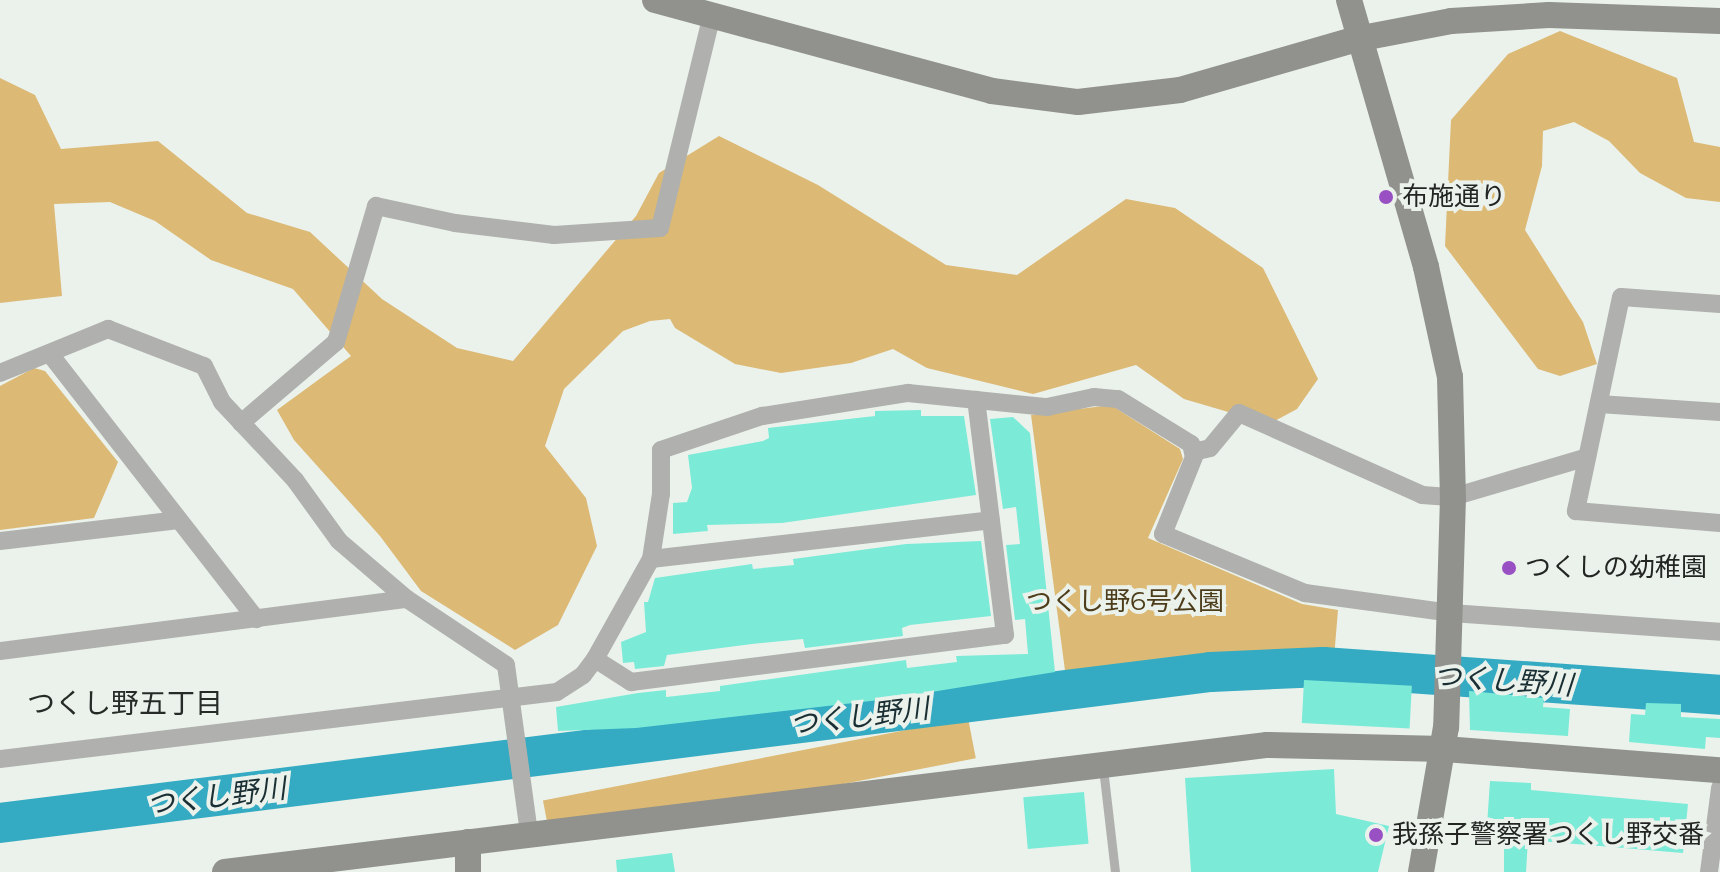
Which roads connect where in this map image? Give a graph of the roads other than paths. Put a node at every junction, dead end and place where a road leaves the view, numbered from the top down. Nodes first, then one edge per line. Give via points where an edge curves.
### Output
1 (655, 0) edge
2 (1349, 0) edge
3 (712, 15) junction
4 (1720, 21) edge
5 (1357, 39) junction
6 (1720, 304) edge
7 (50, 354) junction
8 (0, 373) edge
9 (976, 400) junction
10 (1599, 404) junction
11 (1720, 412) edge
12 (241, 423) junction
13 (1193, 452) junction
14 (1587, 457) junction
15 (1453, 497) junction
16 (179, 520) junction
17 (991, 520) junction
18 (1720, 523) edge
19 (0, 541) edge
20 (651, 559) junction
21 (407, 599) junction
22 (1451, 613) junction
23 (256, 619) junction
24 (1720, 632) edge
25 (0, 651) edge
26 (595, 659) junction
27 (511, 696) junction
28 (1444, 749) junction
29 (0, 759) edge
30 (1103, 762) junction
31 (1720, 770) edge
32 (1720, 788) edge
33 (529, 834) junction
34 (468, 842) junction
35 (225, 872) edge
36 (468, 872) edge
37 (1115, 872) edge
38 (1421, 872) edge
39 (1709, 872) edge

1 - 3 street
2 - 5 street
3 - 5 street via 992,91 1078,102 1180,90
3 - 12 street via 660,228 554,235 455,223 376,206 336,342
4 - 5 street via 1484,17
5 - 15 street via 1446,348
6 - 10 street via 1621,297
7 - 8 street
7 - 12 street via 108,329 204,366 222,402
7 - 16 street
9 - 13 street via 1047,407 1094,397 1118,399 1191,444
9 - 17 street
9 - 20 street via 908,393 762,416 661,450 661,494
10 - 11 street
10 - 14 street
12 - 21 street via 295,480 339,541
13 - 15 street via 1210,448 1239,413 1422,495
13 - 22 street via 1163,534 1305,593
14 - 15 street
14 - 18 street via 1576,511
15 - 22 street
16 - 19 street
16 - 23 street
17 - 20 street
17 - 26 street via 1005,635 631,682
20 - 26 street
21 - 23 street
21 - 27 street via 506,665
22 - 24 street
22 - 28 street
23 - 25 street
26 - 27 street via 583,675 557,692
27 - 29 street
27 - 33 street
28 - 30 street via 1267,745
28 - 31 street
28 - 38 street
30 - 33 street
30 - 37 lane
32 - 39 street
33 - 34 street
34 - 35 street
34 - 36 street

